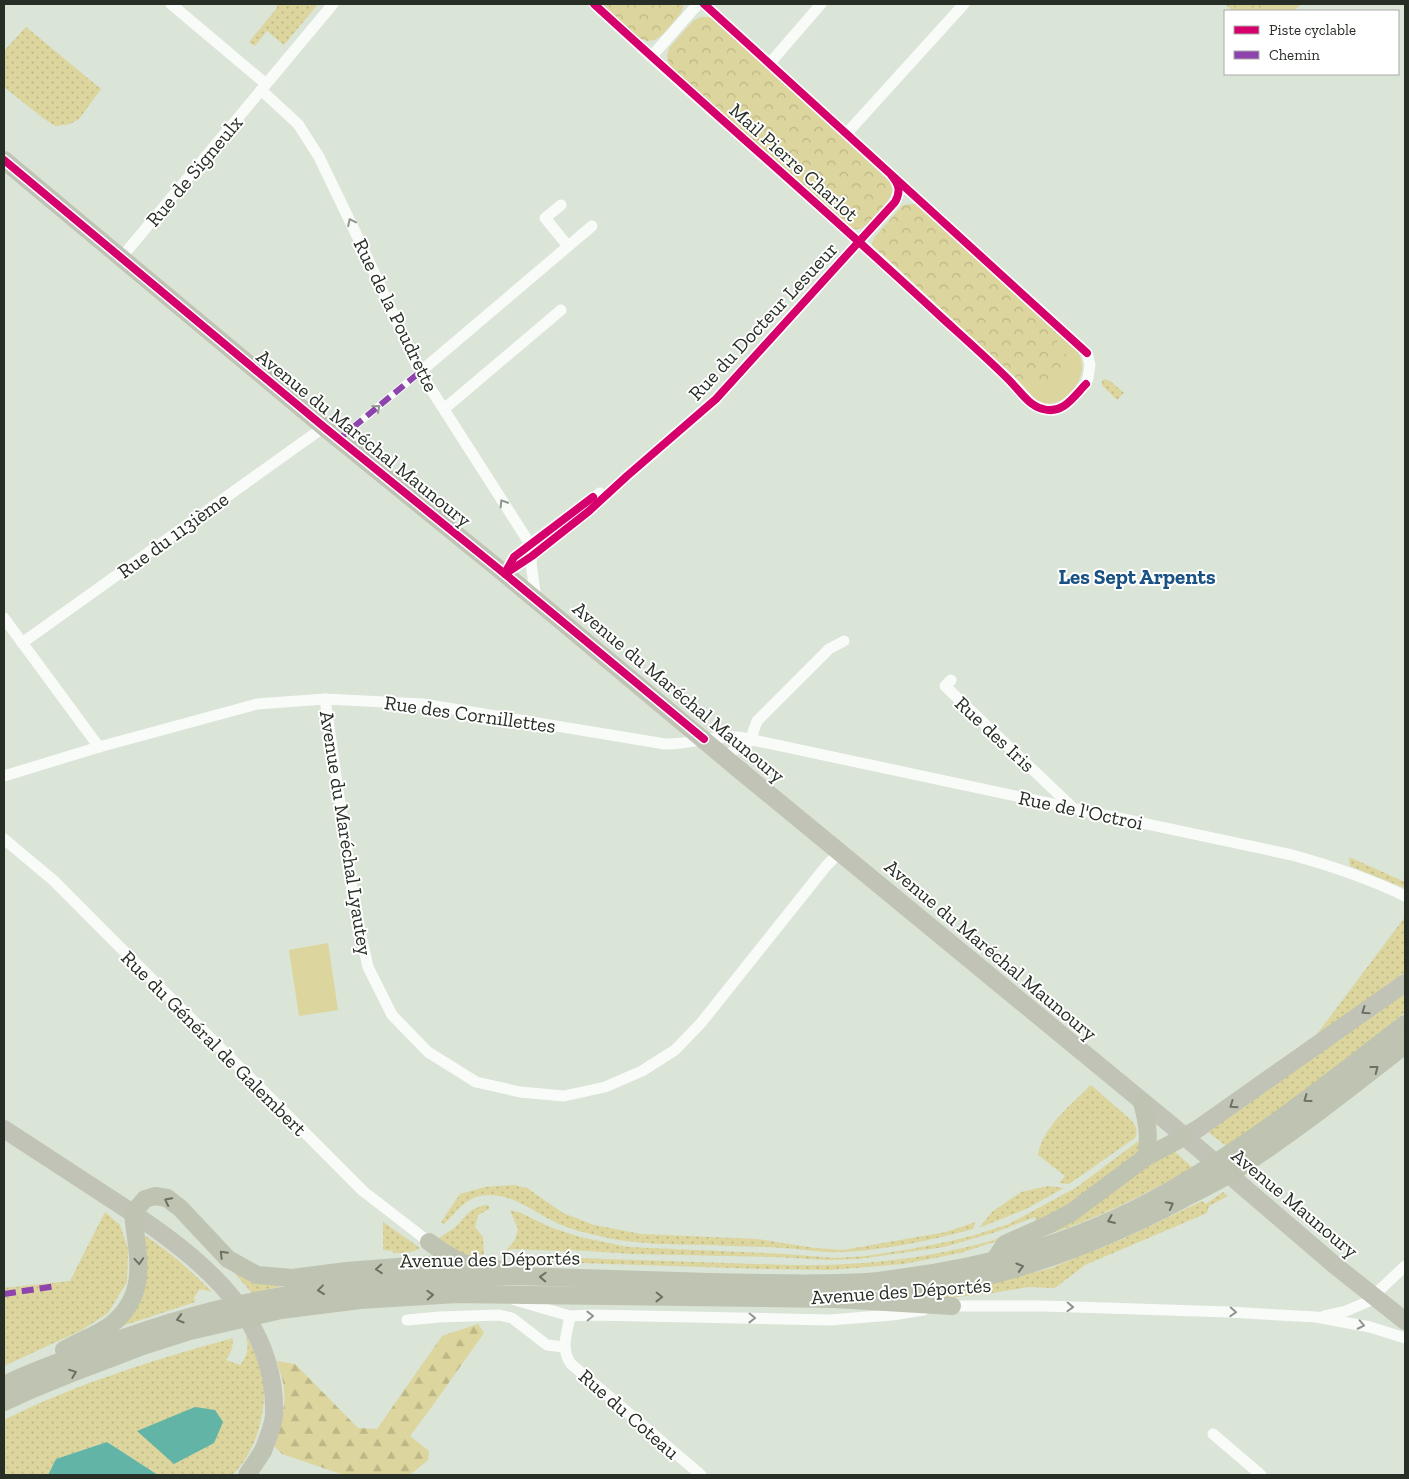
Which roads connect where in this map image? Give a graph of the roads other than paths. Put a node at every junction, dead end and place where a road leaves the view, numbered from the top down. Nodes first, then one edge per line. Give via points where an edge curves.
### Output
1 (171, 4) edge
2 (332, 4) edge
3 (594, 4) edge
4 (698, 4) edge
5 (704, 4) edge
6 (821, 4) edge
7 (964, 4) edge
8 (651, 57) junction
9 (770, 63) junction
10 (264, 87) junction
11 (847, 133) junction
12 (4, 160) edge
13 (892, 176) junction
14 (918, 199) junction
15 (895, 202) junction
16 (561, 205) dead end
17 (592, 226) dead end
18 (858, 242) junction
19 (568, 246) junction
20 (121, 258) junction
21 (561, 310) dead end
22 (420, 372) junction
23 (444, 409) junction
24 (324, 427) junction
25 (339, 439) junction
26 (627, 476) junction
27 (530, 544) junction
28 (532, 556) junction
29 (505, 574) junction
30 (536, 599) junction
31 (4, 618) edge
32 (844, 641) dead end
33 (22, 643) junction
34 (951, 680) dead end
35 (325, 699) junction
36 (704, 740) junction
37 (753, 740) junction
38 (98, 747) junction
39 (724, 756) junction
40 (4, 776) edge
41 (1074, 808) junction
42 (4, 839) edge
43 (840, 852) junction
44 (1405, 896) edge
45 (1405, 983) edge
46 (1405, 1024) edge
47 (1405, 1045) edge
48 (1142, 1102) junction
49 (4, 1129) edge
50 (1186, 1139) junction
51 (1146, 1157) junction
52 (133, 1213) junction
53 (428, 1242) junction
54 (994, 1261) junction
55 (423, 1265) junction
56 (1405, 1266) edge
57 (473, 1269) junction
58 (490, 1294) junction
59 (1374, 1296) junction
60 (835, 1299) junction
61 (952, 1306) junction
62 (261, 1307) junction
63 (232, 1313) junction
64 (570, 1316) junction
65 (1316, 1317) junction
66 (407, 1320) dead end
67 (1405, 1321) edge
68 (1405, 1338) edge
69 (564, 1347) junction
70 (9, 1382) edge
71 (28, 1391) junction
72 (4, 1402) edge
73 (4, 1406) edge
74 (1213, 1434) dead end
75 (263, 1451) joint
76 (247, 1475) edge
77 (701, 1475) edge
78 (1261, 1475) edge

1 - 10 street
2 - 10 street, Rue de Signeulx
3 - 8 street, Mail Pierre Charlot
4 - 8 street
5 - 9 street, Mail Pierre Charlot
6 - 9 street
7 - 11 street
8 - 18 street, Mail Pierre Charlot
9 - 11 street, Mail Pierre Charlot
10 - 20 street, Rue de Signeulx
22 -> 10 street, Rue de la Poudrette via 320,157 298,124
11 - 13 street, Mail Pierre Charlot
12 - 20 main road, Avenue du Maréchal Maunoury
13 - 14 street, Mail Pierre Charlot
13 - 15 street via 899,190
14 - 15 street via 906,196
14 - 18 street, Mail Pierre Charlot via 1087,353 1090,365 1086,384 1066,405 1055,410 1032,404
15 - 18 street, Rue du Docteur Lesueur
16 - 19 street via 544,218
17 - 19 street
18 - 26 street, Rue du Docteur Lesueur via 716,399
19 - 22 street
20 - 24 main road, Avenue du Maréchal Maunoury
21 - 23 street
22 - 23 street, Rue de la Poudrette
25 -> 22 street
27 -> 23 street, Rue de la Poudrette
24 - 25 main road, Avenue du Maréchal Maunoury
24 - 33 street, Rue du 113ième
25 - 29 main road, Avenue du Maréchal Maunoury
26 - 27 street, Rue du Docteur Lesueur
26 - 28 street, Rue du Docteur Lesueur
27 - 29 street, Rue du Docteur Lesueur via 514,557
28 - 29 street, Rue du Docteur Lesueur
28 - 30 street
29 - 30 main road, Avenue du Maréchal Maunoury
30 - 36 main road, Avenue du Maréchal Maunoury
31 - 33 street
32 - 37 street via 829,649 757,722
33 - 38 street
34 - 41 street, Rue des Iris via 945,686
35 - 36 street, Rue des Cornillettes via 423,704 665,744
35 - 38 street, Rue des Cornillettes via 257,704
35 - 43 street, Avenue du Maréchal Lyautey via 356,908 368,967 392,1015 428,1052 476,1082 520,1092 564,1096 605,1087 642,1072 675,1050 701,1023
36 - 37 street, Rue de l'Octroi via 735,736
36 - 39 main road, Avenue du Maréchal Maunoury
37 - 39 street
37 - 41 street, Rue de l'Octroi
38 - 40 street, Rue des Cornillettes
39 - 43 main road, Avenue du Maréchal Maunoury
41 - 44 street, Rue de l'Octroi via 1334,866
42 - 53 street, Rue du Général de Galembert via 53,880 363,1192
43 - 48 main road, Avenue du Maréchal Maunoury
45 -> 50 main road
46 -> 54 highway, Avenue des Déportés via 1239,1148 1168,1192 1077,1234
60 -> 47 highway via 951,1285 1050,1258 1147,1218 1230,1174
48 - 50 main road, Avenue du Maréchal Maunoury
48 - 51 highway via 1148,1131
49 - 52 main road
50 - 51 highway
50 - 59 main road, Avenue Maunoury
51 - 54 highway via 1072,1212 1005,1244
55 -> 52 highway via 292,1278 257,1275 228,1259 167,1198 155,1196 145,1199
52 -> 70 highway via 139,1269 135,1292 128,1306 112,1324 98,1333
52 - 75 main road via 202,1265 231,1295 256,1333 273,1385 274,1417
53 - 55 highway via 429,1253
53 - 57 highway
54 -> 57 highway, Avenue des Déportés via 938,1273 869,1282 761,1283 516,1276
55 - 57 highway
56 - 59 street, Avenue des Déportés
57 -> 62 highway, Avenue des Déportés via 297,1293
58 -> 60 highway, Avenue des Déportés
62 -> 58 highway, Avenue des Déportés via 281,1310 360,1300
58 - 64 street, Avenue des Déportés
59 - 65 street, Avenue des Déportés via 1358,1307
59 - 67 main road, Avenue Maunoury
60 - 61 highway
64 -> 61 street, Avenue des Déportés via 830,1320
61 -> 65 street, Avenue des Déportés via 1044,1306
62 - 63 highway
63 -> 70 highway via 179,1320
71 -> 63 highway
64 - 69 street
65 -> 68 street, Avenue des Déportés via 1370,1327
66 - 69 street via 499,1315 512,1318 547,1345
69 - 77 street, Rue du Coteau via 571,1364
71 - 72 highway
71 - 73 highway
74 - 78 street
75 - 76 highway

